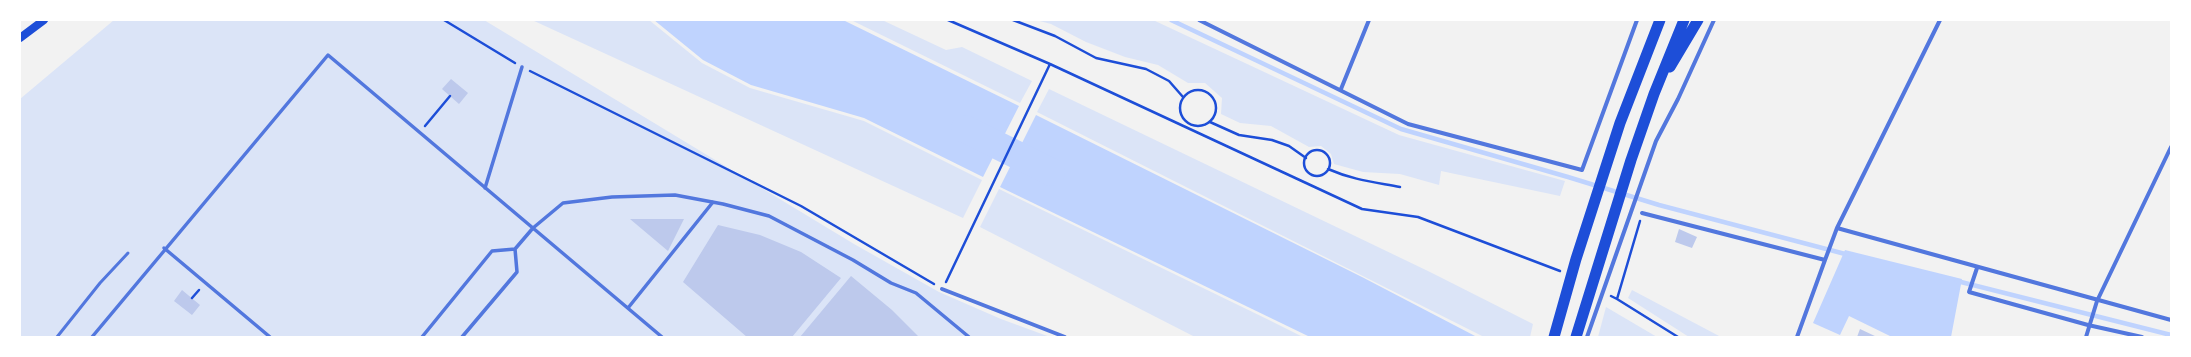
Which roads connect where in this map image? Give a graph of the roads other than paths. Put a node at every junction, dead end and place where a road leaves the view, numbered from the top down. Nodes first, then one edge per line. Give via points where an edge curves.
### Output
1 (44, 20) edge
2 (1199, 20) edge
3 (1369, 20) edge
4 (1636, 20) edge
5 (1660, 20) edge
6 (1684, 20) edge
7 (1698, 20) edge
8 (1714, 20) edge
9 (1940, 20) edge
10 (20, 38) edge
11 (522, 67) road end
12 (1341, 89) junction
13 (1654, 94) junction
14 (2171, 147) edge
15 (485, 188) junction
16 (713, 202) junction
17 (1642, 213) road end
18 (533, 228) junction
19 (1837, 228) junction
20 (164, 248) junction
21 (515, 249) junction
22 (128, 253) dead end
23 (1825, 260) junction
24 (1977, 268) junction
25 (942, 289) road end
26 (2097, 300) junction
27 (628, 308) junction
28 (2171, 320) edge
29 (2088, 325) junction
30 (57, 337) edge
31 (92, 337) edge
32 (270, 337) edge
33 (422, 337) edge
34 (462, 337) edge
35 (662, 337) edge
36 (969, 337) edge
37 (1065, 337) edge
38 (1554, 337) edge
39 (1576, 337) edge
40 (1586, 337) edge
41 (1797, 337) edge
42 (2086, 337) edge
43 (2142, 337) edge

1 - 10 main road
2 - 12 street
3 - 12 street
4 - 12 street via 1582,170 1408,124
5 - 38 highway via 1620,123
6 - 13 highway
7 - 13 highway
8 - 40 street via 1656,142
9 - 19 street
11 - 15 street
13 - 39 highway
14 - 26 street
15 - 18 street
15 - 20 street via 328,55
16 - 18 street via 675,195 612,196 563,203
16 - 27 street
16 - 36 street via 769,216 891,283 916,293
17 - 23 street
18 - 21 street
18 - 27 street
19 - 23 street
19 - 24 street
20 - 31 street
20 - 32 street
21 - 33 street via 492,251
21 - 34 street via 517,272
22 - 30 lane via 100,283
23 - 41 street
24 - 26 street
24 - 29 street via 1969,292
25 - 37 street
26 - 28 street
26 - 29 street
27 - 35 street
29 - 42 street
29 - 43 street

